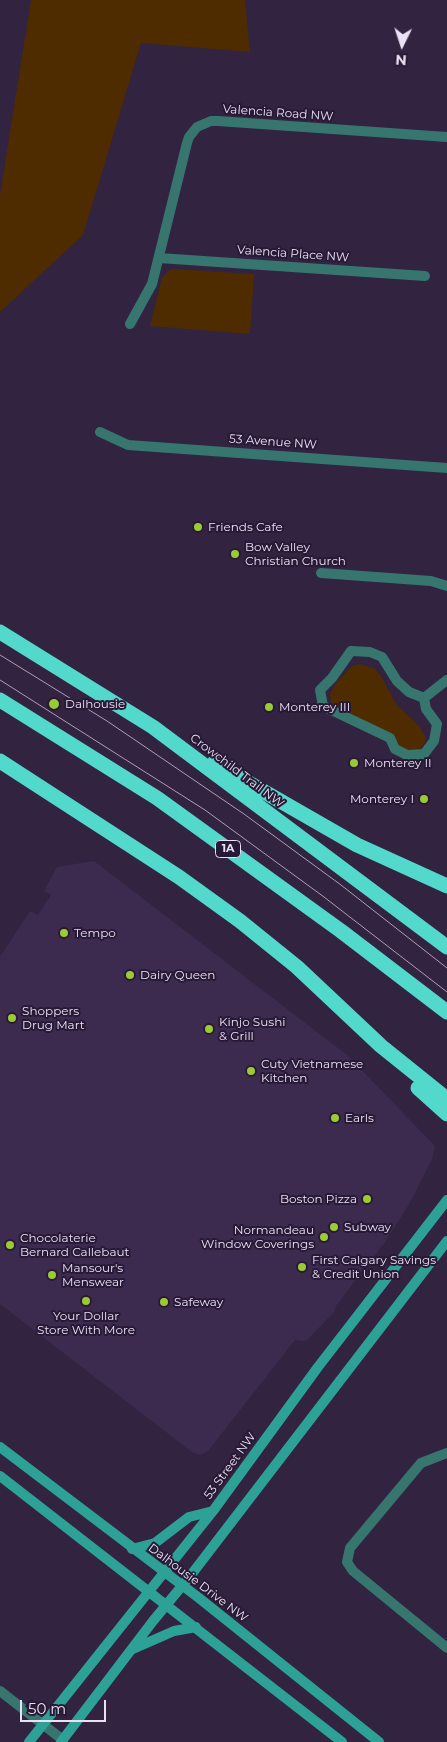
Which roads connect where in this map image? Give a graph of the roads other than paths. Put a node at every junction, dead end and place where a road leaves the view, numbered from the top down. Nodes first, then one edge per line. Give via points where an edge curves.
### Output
1 (447, 137) edge
2 (159, 258) junction
3 (425, 276) dead end
4 (130, 324) dead end
5 (100, 432) dead end
6 (447, 468) edge
7 (321, 573) dead end
8 (447, 586) edge
9 (0, 632) edge
10 (447, 680) edge
11 (424, 698) junction
12 (0, 700) edge
13 (153, 727) junction
14 (0, 761) edge
15 (447, 886) edge
16 (447, 947) edge
17 (447, 1012) edge
18 (381, 1046) junction
19 (447, 1099) edge
20 (447, 1114) edge
21 (447, 1200) edge
22 (447, 1241) edge
23 (0, 1447) edge
24 (447, 1453) edge
25 (0, 1476) edge
26 (213, 1511) junction
27 (132, 1548) junction
28 (164, 1572) junction
29 (182, 1586) junction
30 (149, 1592) junction
31 (167, 1605) junction
32 (196, 1627) junction
33 (447, 1648) edge
34 (132, 1650) junction
35 (0, 1691) edge
36 (43, 1724) junction
37 (62, 1741) edge
38 (29, 1742) edge
39 (342, 1742) edge
40 (379, 1742) edge

1 - 2 street, Valencia Road NW via 218,121 205,123 197,127 189,138
2 - 3 street, Valencia Place NW
2 - 4 street, Valencia Road NW via 152,284
5 - 6 street, 53 Avenue NW via 128,445
7 - 8 street via 431,581
9 - 13 highway, Crowchild Trail NW
10 - 11 street
11 - 11 street via 426,709 437,724 434,741 424,754 407,755 395,749 390,738 323,706 320,690 351,651 364,651 382,656 397,681 409,692
12 - 17 highway, 1A via 165,804
13 - 15 highway via 350,842
13 - 16 highway, Crowchild Trail NW
14 - 18 highway via 179,877 240,921 297,967
18 - 19 highway
18 - 20 highway via 391,1064
21 - 26 main road, 53 Street NW via 318,1367
22 - 29 main road
23 - 27 main road, Dalhousie Drive NW
24 - 33 street via 421,1463 350,1548 347,1562
25 - 30 main road
26 - 27 main road via 189,1517 155,1543
26 - 28 main road, 53 Street NW
27 - 28 main road, Dalhousie Drive NW
28 - 29 main road, Dalhousie Drive NW
28 - 30 main road, 53 Street NW
29 - 31 main road
29 - 40 main road, Dalhousie Drive NW
30 - 31 main road
30 - 36 main road, 53 Street NW
31 - 32 main road
31 - 34 main road
32 - 34 main road via 174,1631
32 - 39 main road
34 - 37 main road
35 - 36 street
36 - 37 street
36 - 38 main road, 53 Street NW

